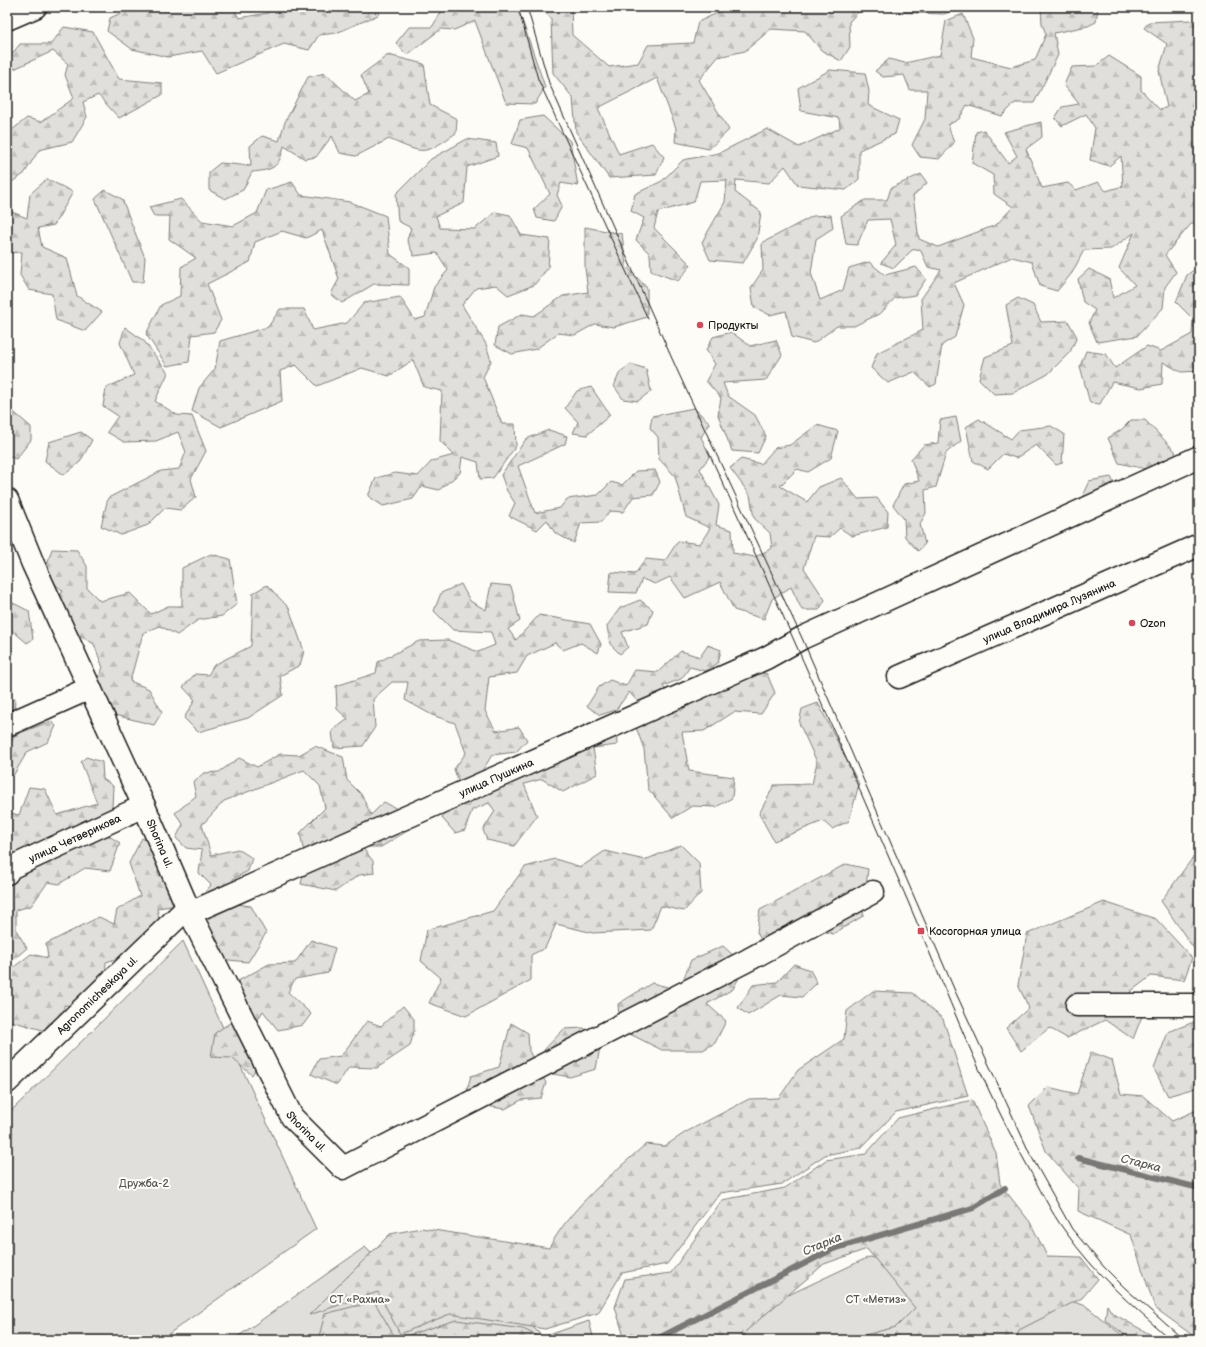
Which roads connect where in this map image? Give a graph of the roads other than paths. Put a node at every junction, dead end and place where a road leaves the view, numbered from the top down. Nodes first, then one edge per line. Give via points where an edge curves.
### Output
1 (35, 7) edge
2 (7, 19) edge
3 (1199, 457) edge
4 (7, 500) edge
5 (1199, 545) edge
6 (899, 677) dead end
7 (90, 688) junction
8 (7, 725) edge
9 (144, 806) junction
10 (7, 873) edge
11 (873, 892) dead end
12 (188, 911) junction
13 (1077, 1005) dead end
14 (1199, 1005) edge
15 (7, 1082) edge

1 - 2 street
3 - 12 street, улица Пушкина via 802,638 766,658
4 - 7 street, Shorina ul.
5 - 6 street, улица Владимира Лузянина
7 - 8 street
7 - 9 street, Shorina ul.
9 - 10 street, улица Четверикова via 10,868
9 - 12 street, Shorina ul.
11 - 12 street, Shorina ul. via 748,960 343,1168 292,1117
12 - 15 street, Agronomicheskaya ul.
13 - 14 street

